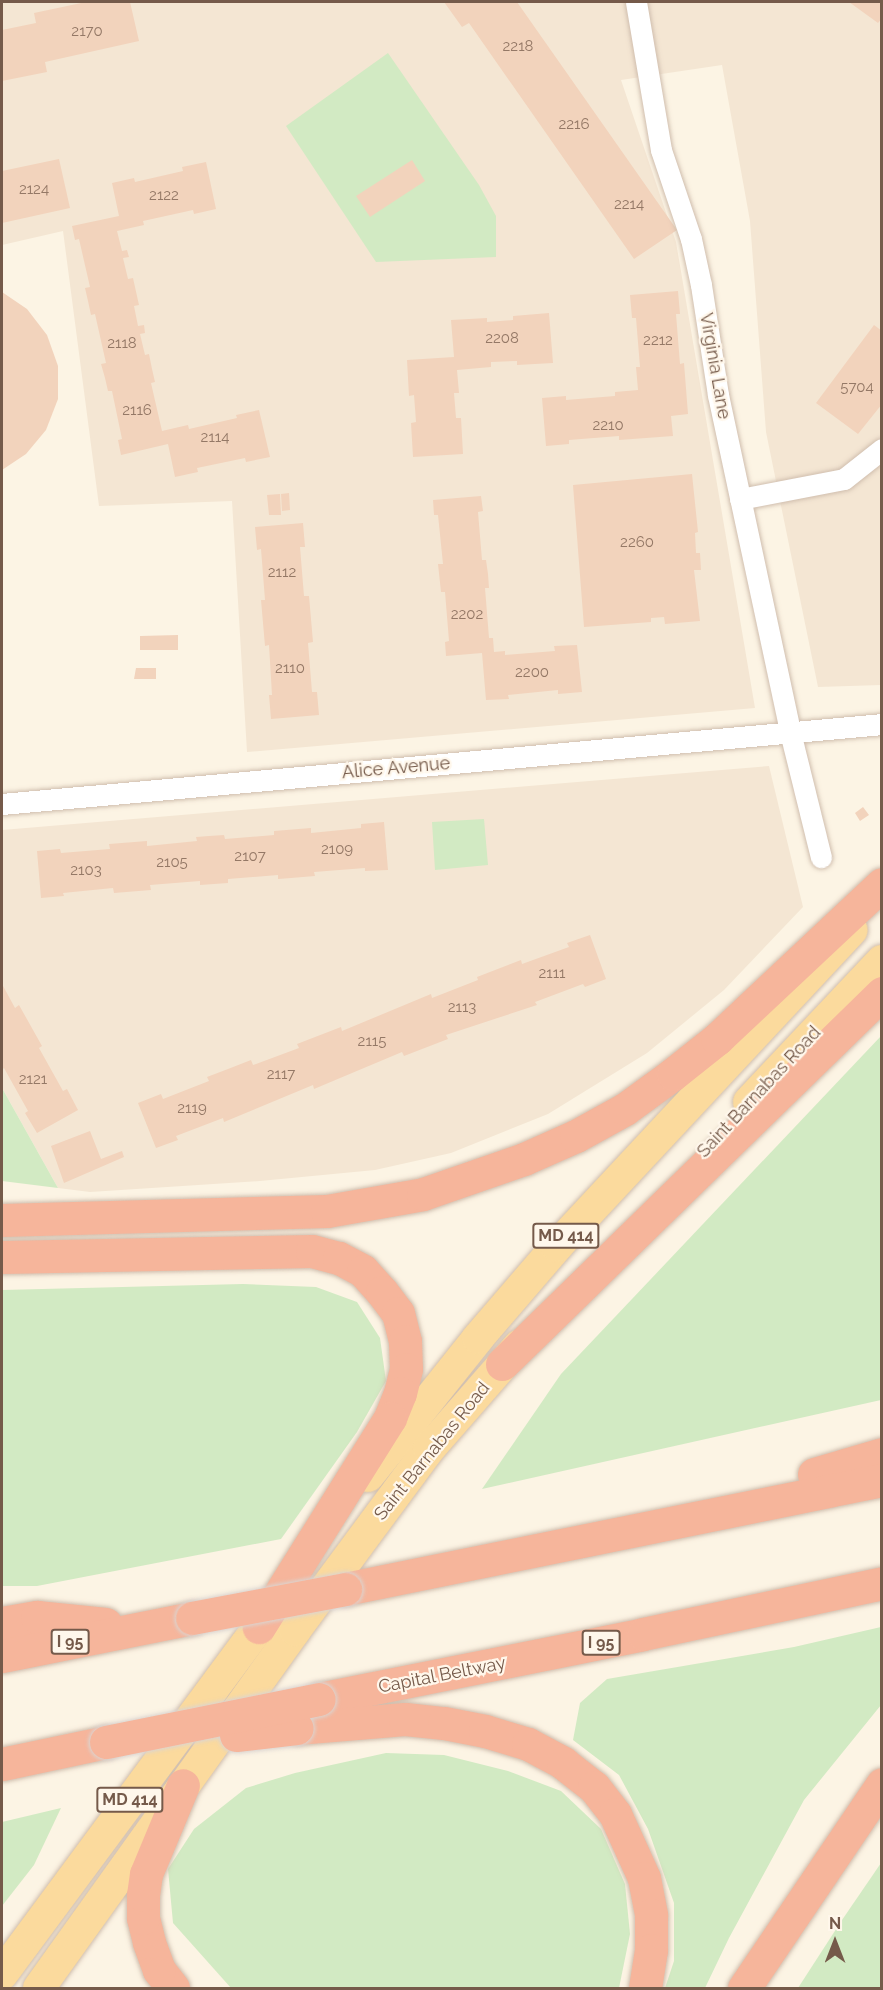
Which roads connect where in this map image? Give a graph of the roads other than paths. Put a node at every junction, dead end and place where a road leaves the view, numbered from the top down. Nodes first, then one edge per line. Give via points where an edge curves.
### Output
1 (636, 2) edge
2 (882, 449) edge
3 (740, 499) junction
4 (882, 724) edge
5 (790, 732) junction
6 (2, 804) edge
7 (821, 857) dead end
8 (882, 884) edge
9 (882, 898) edge
10 (882, 961) edge
11 (882, 993) edge
12 (2, 1220) edge
13 (2, 1257) edge
14 (502, 1364) junction
15 (882, 1454) edge
16 (882, 1480) edge
17 (611, 1535) junction
18 (882, 1583) edge
19 (279, 1598) dead end
20 (2, 1623) edge
21 (259, 1627) joint
22 (138, 1628) junction
23 (2, 1656) edge
24 (103, 1746) junction
25 (13, 1761) edge
26 (882, 1784) edge
27 (183, 1785) junction
28 (2, 1973) edge
29 (39, 1989) edge
30 (173, 1989) edge
31 (645, 1989) edge
32 (744, 1989) edge

1 - 3 street, Virginia Lane via 662,150 702,285 718,395
2 - 3 street via 844,479
3 - 5 street, Virginia Lane
4 - 5 street
5 - 6 street, Alice Avenue
5 - 7 street, Virginia Lane
8 - 12 highway via 673,1074 625,1109 524,1159 423,1194 327,1211
9 - 19 main road, Saint Barnabas Road / MD 414 via 542,1263 404,1430
10 - 14 main road, Saint Barnabas Road / MD 414
11 - 14 highway
13 - 21 highway via 312,1251 339,1258 363,1271 398,1313 406,1369 390,1418
14 - 27 main road, Saint Barnabas Road / MD 414 via 429,1449
15 - 17 highway
16 - 17 highway, I 95
17 - 22 highway, I 95, bridge
18 - 24 highway, Capital Beltway / I 95, bridge
20 - 22 highway via 37,1617
21 - 28 main road, MD 414
22 - 23 highway, I 95
24 - 25 highway, Capital Beltway / I 95
24 - 31 highway, bridge via 405,1719 485,1731 528,1744 562,1762 594,1786 615,1814 644,1878 651,1915
26 - 32 highway
27 - 29 main road, Saint Barnabas Road / MD 414
27 - 30 highway via 146,1874 143,1895 149,1942 159,1970

